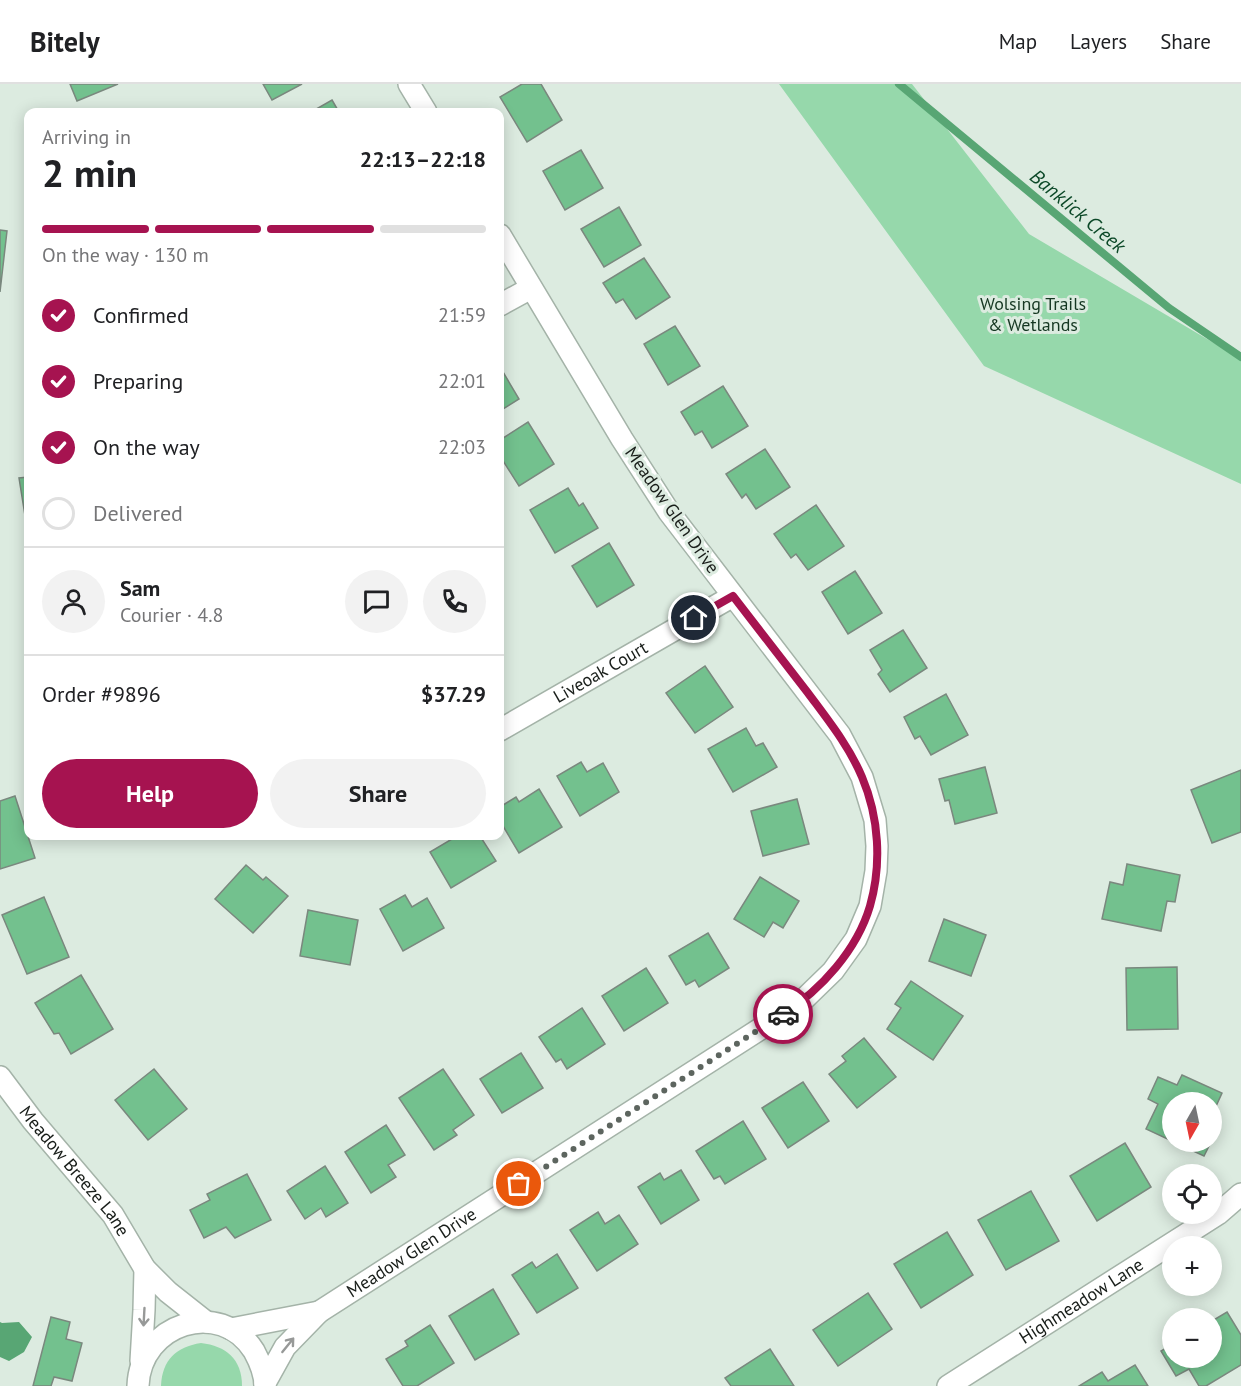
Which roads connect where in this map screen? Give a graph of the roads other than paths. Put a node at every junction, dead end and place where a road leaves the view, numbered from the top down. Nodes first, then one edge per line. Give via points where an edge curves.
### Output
1 (409, 84) edge
2 (424, 108) edge
3 (504, 242) edge
4 (531, 288) junction
5 (504, 303) edge
6 (733, 596) junction
7 (504, 728) edge
8 (0, 1077) edge
9 (1241, 1194) edge
10 (145, 1269) junction
11 (319, 1312) junction
12 (206, 1322) junction
13 (231, 1329) junction
14 (140, 1376) edge
15 (265, 1384) edge
16 (948, 1386) edge

1 - 2 street
3 - 4 street, Meadow Glen Drive
4 - 5 street
4 - 6 street, Meadow Glen Drive via 669,512
6 - 7 street, Liveoak Court
6 - 11 street, Meadow Glen Drive via 840,735 862,777 875,820 877,863 870,906 856,939 833,971 799,1004
8 - 10 street, Meadow Breeze Lane via 113,1215
9 - 16 street, Highmeadow Lane via 1218,1214
10 - 12 street, Meadow Breeze Lane
10 -> 14 street
11 - 13 street, Meadow Glen Drive
15 -> 11 street, Meadow Glen Drive via 285,1347
12 - 13 street
12 - 14 street via 185,1324 166,1333 151,1347
13 - 15 street via 249,1343 260,1362

